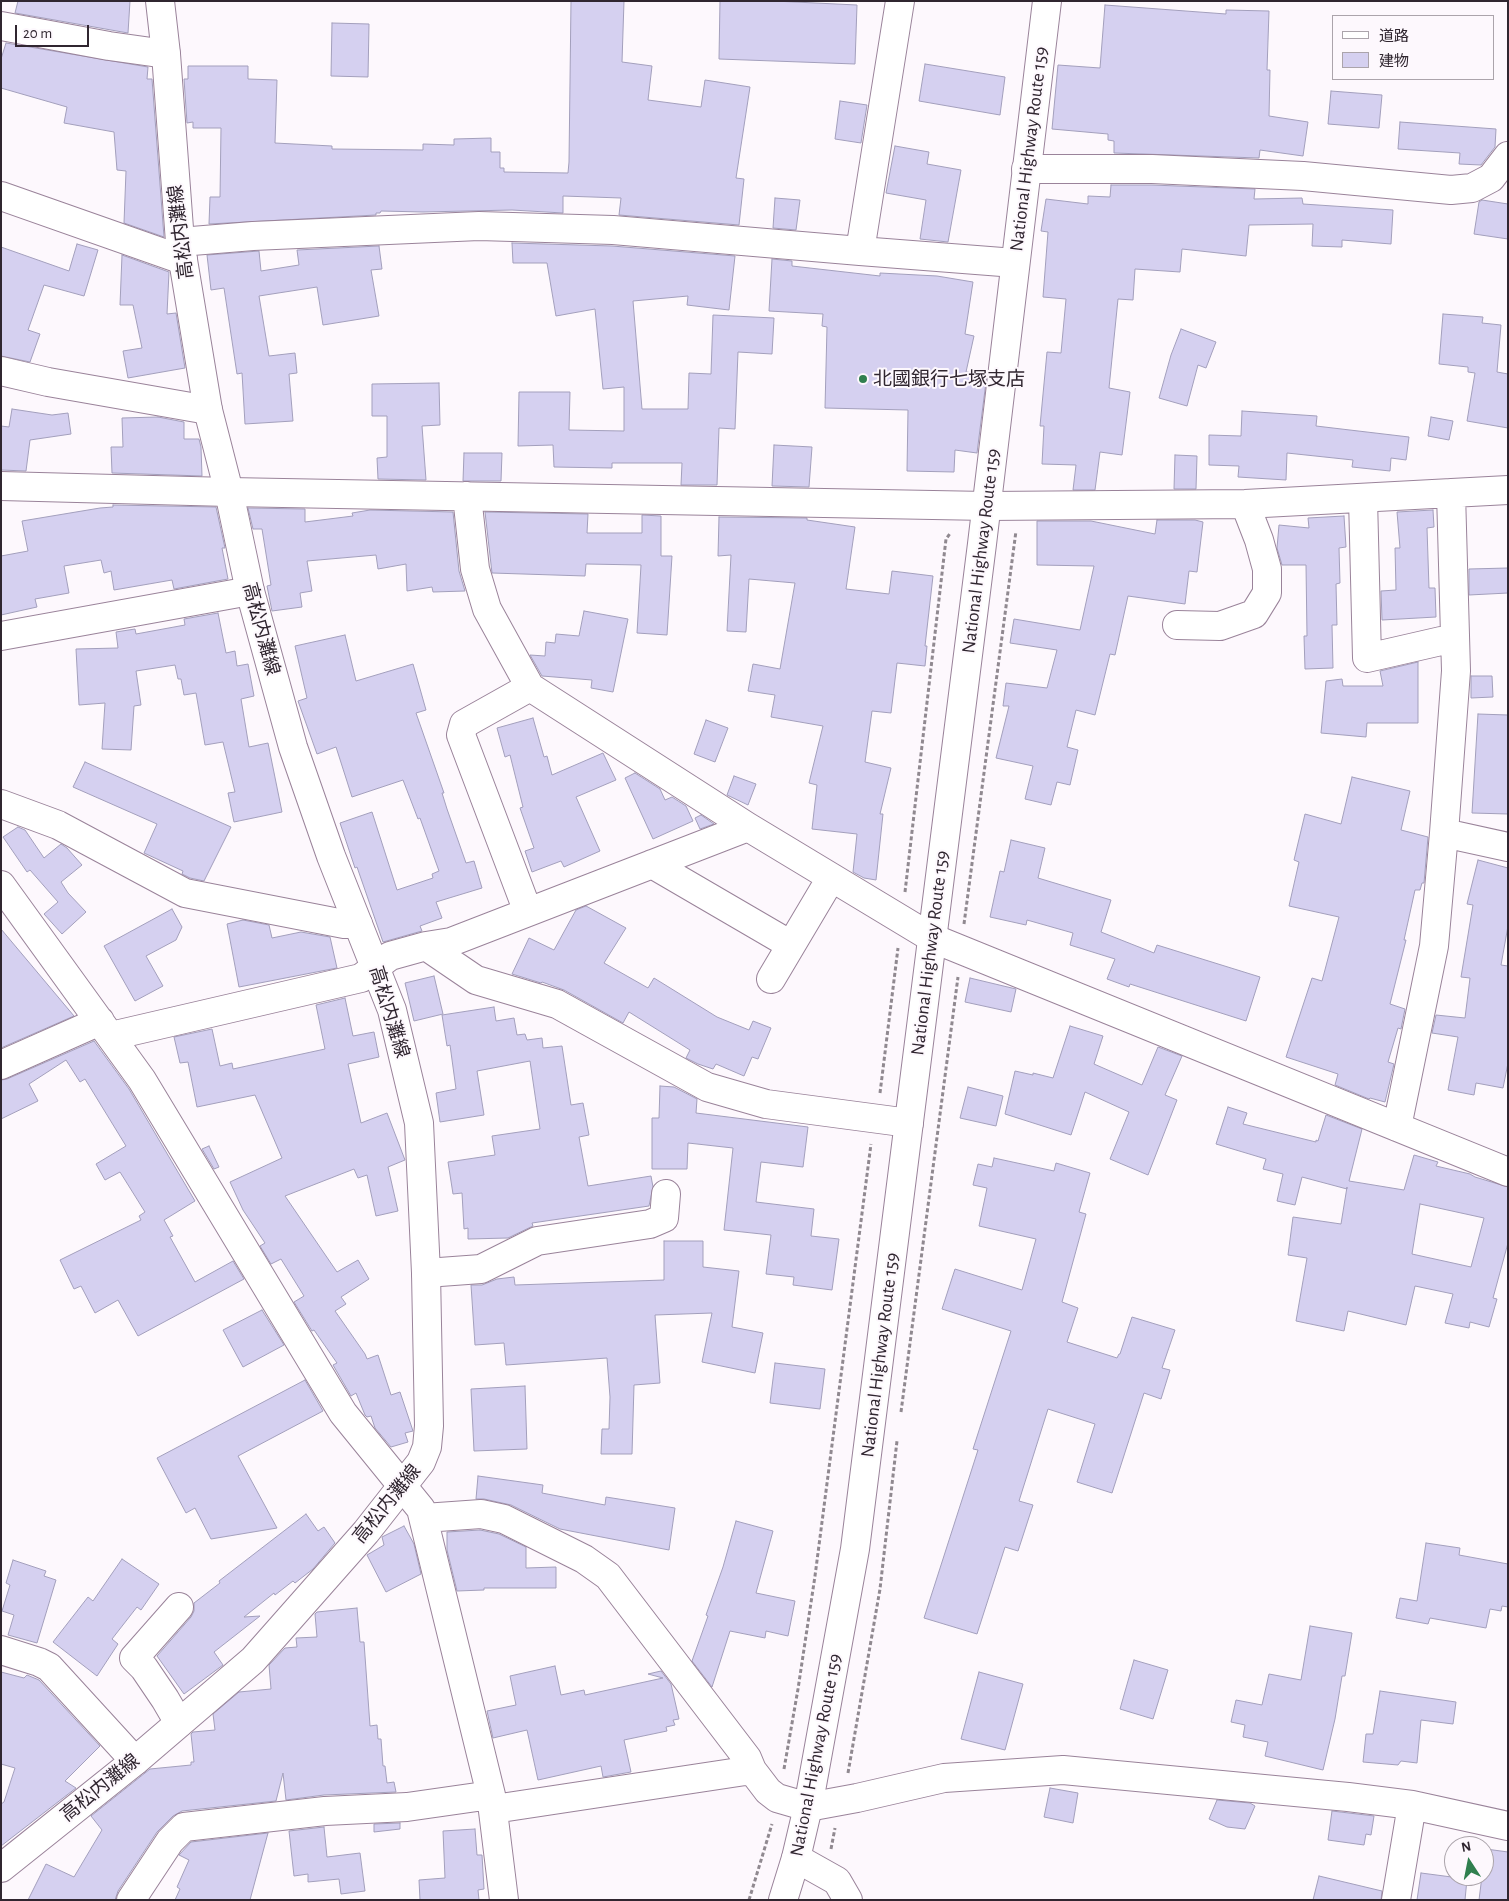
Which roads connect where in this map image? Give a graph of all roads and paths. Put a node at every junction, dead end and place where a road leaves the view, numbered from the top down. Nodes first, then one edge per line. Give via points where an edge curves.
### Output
1 (160, 1) edge
2 (900, 1) edge
3 (1047, 1) edge
4 (1, 26) edge
5 (166, 54) junction
6 (1508, 156) edge
7 (1026, 169) junction
8 (1, 196) edge
9 (181, 251) junction
10 (860, 251) junction
11 (1015, 263) junction
12 (1, 371) edge
13 (208, 410) junction
14 (1, 486) edge
15 (1508, 490) edge
16 (229, 492) junction
17 (1450, 493) junction
18 (467, 496) junction
19 (1363, 498) junction
20 (1245, 504) junction
21 (987, 506) junction
22 (954, 527) dead end
23 (1016, 528) dead end
24 (250, 591) junction
25 (1178, 625) dead end
26 (1, 636) edge
27 (1455, 640) junction
28 (530, 687) junction
29 (1, 804) edge
30 (748, 827) junction
31 (1444, 833) junction
32 (1508, 847) edge
33 (652, 864) junction
34 (831, 878) junction
35 (1, 885) edge
36 (905, 892) dead end
37 (528, 912) junction
38 (358, 924) junction
39 (964, 925) dead end
40 (932, 938) junction
41 (899, 942) dead end
42 (438, 944) junction
43 (791, 945) junction
44 (375, 966) junction
45 (771, 979) dead end
46 (105, 1029) junction
47 (1, 1065) edge
48 (880, 1098) dead end
49 (909, 1122) junction
50 (1397, 1128) junction
51 (872, 1143) dead end
52 (1508, 1172) edge
53 (666, 1194) dead end
54 (426, 1273) junction
55 (403, 1486) junction
56 (424, 1518) junction
57 (179, 1607) dead end
58 (1, 1650) edge
59 (178, 1723) junction
60 (135, 1761) junction
61 (752, 1770) junction
62 (777, 1798) junction
63 (492, 1802) junction
64 (1412, 1805) junction
65 (808, 1807) junction
66 (1508, 1826) edge
67 (796, 1858) junction
68 (1, 1868) edge
69 (131, 1900) edge
70 (504, 1900) edge
71 (749, 1900) edge
72 (783, 1900) edge
73 (848, 1900) edge
74 (1396, 1900) edge

1 - 5 main road, 高松内灘線
2 - 10 main road
3 - 7 main road, National Highway Route 159
4 - 5 main road
5 - 9 main road, 高松内灘線
6 - 7 main road via 1491,178 1472,188 1451,190 1304,176 1152,169
7 - 11 main road, National Highway Route 159
8 - 9 main road
9 - 10 main road via 253,236 479,226 614,230
9 - 13 main road, 高松内灘線
10 - 11 main road
11 - 21 main road, National Highway Route 159
12 - 13 main road
13 - 16 main road, 高松内灘線
14 - 16 main road
15 - 17 main road
16 - 18 main road
16 - 24 main road, 高松内灘線
17 - 19 main road
17 - 27 main road
18 - 21 main road
18 - 28 main road via 475,569 487,609
19 - 20 main road
19 - 27 main road via 1367,658 1441,640
20 - 21 main road
20 - 25 main road via 1267,570 1268,594 1254,614 1220,626
21 - 40 main road, National Highway Route 159
22 - 36 path via 946,539
23 - 39 path
24 - 26 main road
24 - 38 main road, 高松内灘線 via 293,747
27 - 31 main road via 1456,671
28 - 30 main road
28 - 37 main road via 464,724 461,735
29 - 38 main road via 58,825 185,893
30 - 33 main road
30 - 34 main road
31 - 32 main road
31 - 50 main road via 1434,946
33 - 37 main road
33 - 43 main road
34 - 40 main road
34 - 43 main road
35 - 46 main road
37 - 42 main road
38 - 44 main road, 高松内灘線
40 - 49 main road, National Highway Route 159
40 - 50 main road
41 - 48 path
42 - 44 main road via 390,956
42 - 49 main road via 476,980 557,1004 707,1087 766,1104
43 - 45 main road
44 - 46 main road via 361,978
44 - 54 main road, 高松内灘線 via 392,1010 419,1123
46 - 47 main road
46 - 55 main road via 142,1080 343,1414
49 - 65 main road, National Highway Route 159 via 855,1549
50 - 52 main road
51 - 62 path via 809,1614
53 - 54 main road via 664,1218 650,1224 537,1241 481,1269
54 - 55 main road, 高松内灘線 via 427,1447 421,1462
55 - 56 main road via 421,1508
55 - 59 main road, 高松内灘線 via 253,1660
56 - 61 main road via 481,1514 504,1519 584,1559 608,1576 748,1758
56 - 63 main road
57 - 59 main road via 134,1658 165,1699
58 - 60 main road via 49,1667
59 - 60 main road, 高松内灘線
60 - 68 main road, 高松内灘線
61 - 62 main road
61 - 63 main road
62 - 65 main road
62 - 71 path
63 - 69 main road via 325,1811 184,1827 170,1841
63 - 70 main road
64 - 65 main road via 1348,1796 1063,1770 944,1778
64 - 66 main road
64 - 74 main road
65 - 67 main road, National Highway Route 159
67 - 72 main road, National Highway Route 159
67 - 73 main road via 837,1881

